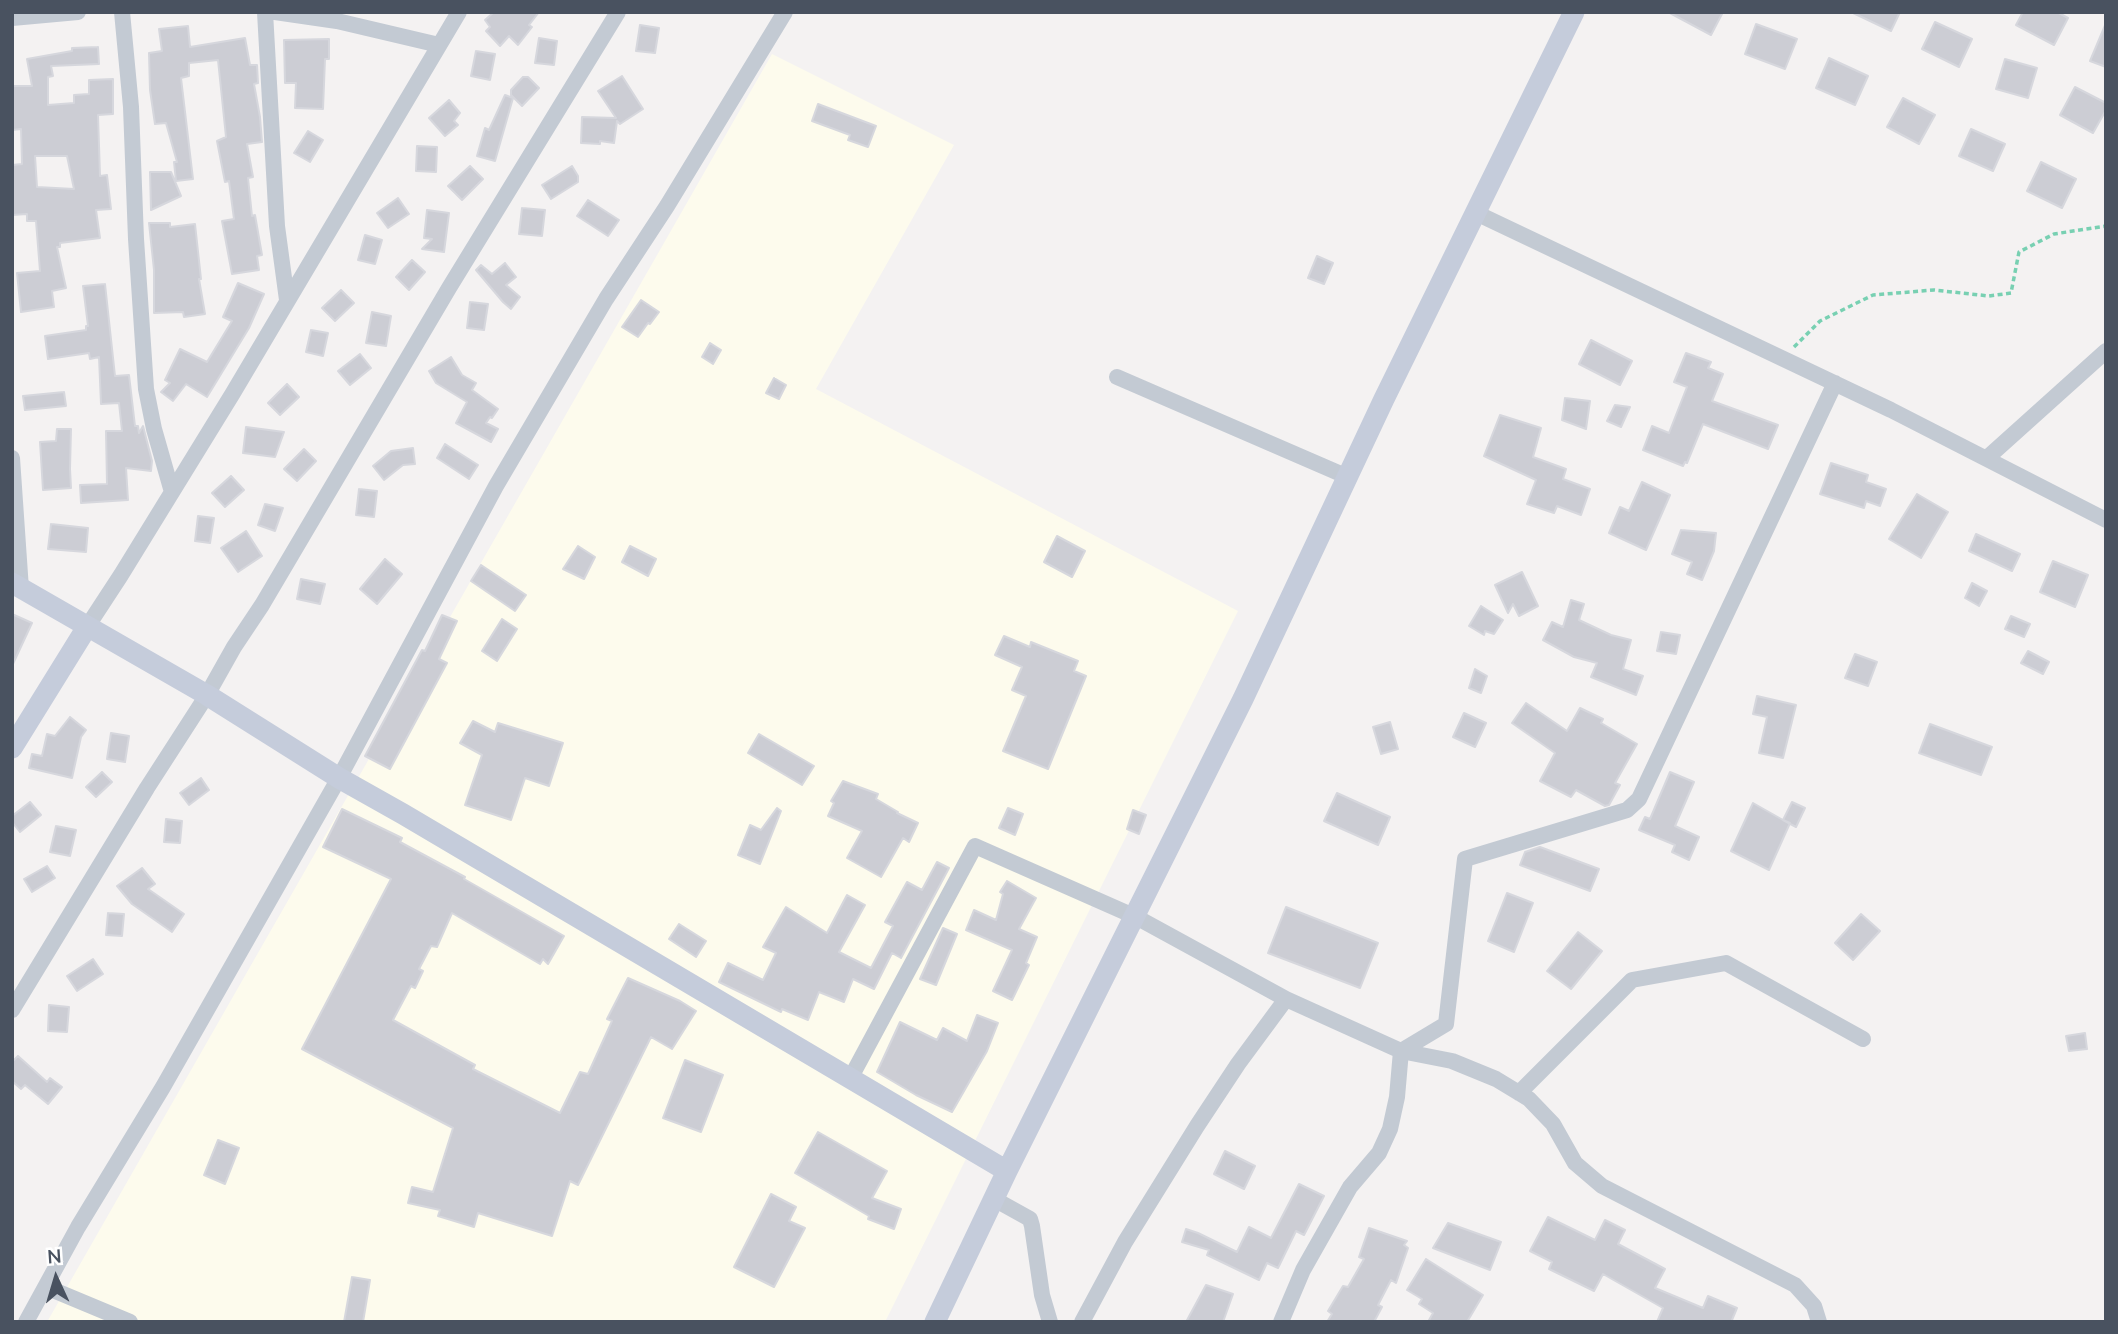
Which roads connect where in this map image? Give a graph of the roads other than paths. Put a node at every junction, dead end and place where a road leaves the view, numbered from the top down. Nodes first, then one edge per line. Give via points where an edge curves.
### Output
1 (78, 12) edge
2 (121, 12) edge
3 (265, 12) edge
4 (275, 12) edge
5 (459, 12) edge
6 (618, 12) edge
7 (785, 12) edge
8 (1574, 12) edge
9 (12, 18) edge
10 (439, 45) junction
11 (1476, 213) junction
12 (287, 300) junction
13 (2106, 351) edge
14 (1117, 377) dead end
15 (1835, 383) junction
16 (12, 458) edge
17 (1987, 458) junction
18 (1348, 477) junction
19 (173, 492) junction
20 (2106, 520) edge
21 (17, 586) edge
22 (87, 627) junction
23 (207, 695) junction
24 (12, 748) edge
25 (339, 778) junction
26 (1136, 917) junction
27 (1286, 999) junction
28 (12, 1010) edge
29 (1863, 1039) dead end
30 (1401, 1051) junction
31 (850, 1079) junction
32 (1519, 1093) junction
33 (1007, 1171) junction
34 (993, 1199) junction
35 (46, 1287) junction
36 (26, 1322) edge
37 (130, 1322) edge
38 (935, 1322) edge
39 (1050, 1322) edge
40 (1082, 1322) edge
41 (1281, 1322) edge
42 (1819, 1322) edge

1 - 9 street
2 - 19 street via 131,107 146,388
3 - 12 street via 276,213
4 - 10 street
5 - 10 street
6 - 23 street
7 - 25 street via 502,474
8 - 11 street
10 - 12 street
11 - 15 street
11 - 18 street
12 - 19 street
13 - 17 street
14 - 18 street
15 - 17 street
15 - 30 street via 1639,799 1627,810 1465,859 1446,1024
16 - 21 street
17 - 20 street
18 - 26 street
19 - 22 street
21 - 22 street
22 - 23 street
22 - 24 street
23 - 25 street
23 - 28 street
25 - 31 street
25 - 35 street
26 - 27 street
26 - 31 street via 975,846
26 - 33 street
27 - 30 street
27 - 40 street via 1197,1126
29 - 32 street via 1726,963 1632,980
30 - 32 street via 1452,1060
30 - 41 street via 1391,1129 1379,1153 1350,1187 1303,1270
31 - 33 street
32 - 42 street via 1553,1124 1575,1163 1602,1186 1795,1285 1814,1306
33 - 34 street
34 - 38 street
34 - 39 street via 1030,1219
35 - 36 street
35 - 37 street

